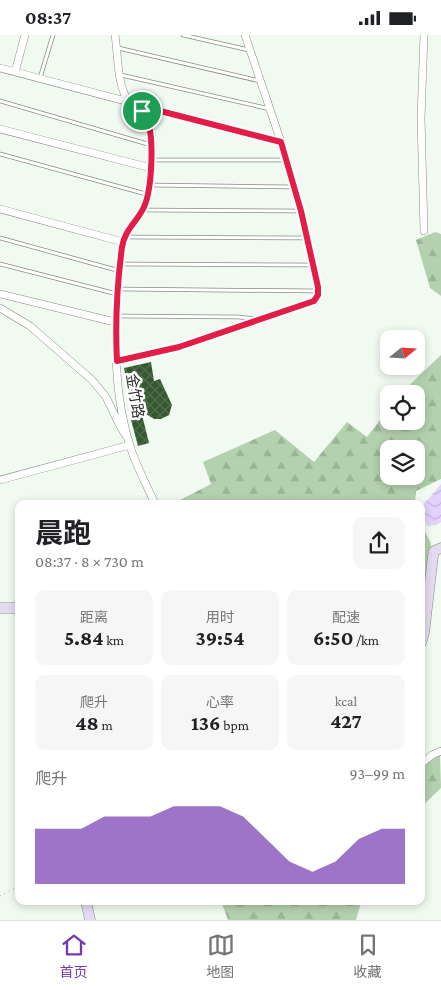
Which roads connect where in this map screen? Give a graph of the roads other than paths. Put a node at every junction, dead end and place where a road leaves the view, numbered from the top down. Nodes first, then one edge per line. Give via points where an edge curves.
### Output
1 (25, 35) edge
2 (53, 35) edge
3 (115, 35) edge
4 (183, 35) edge
5 (245, 35) edge
6 (424, 35) edge
7 (117, 48) junction
8 (250, 51) junction
9 (0, 68) edge
10 (15, 72) junction
11 (121, 75) junction
12 (40, 79) junction
13 (261, 81) junction
14 (0, 101) edge
15 (133, 104) junction
16 (270, 109) junction
17 (0, 129) edge
18 (281, 142) junction
19 (152, 145) junction
20 (0, 154) edge
21 (152, 160) junction
22 (286, 160) junction
23 (151, 168) junction
24 (148, 185) junction
25 (294, 187) junction
26 (146, 194) junction
27 (0, 209) edge
28 (142, 210) junction
29 (301, 211) junction
30 (424, 231) dead end
31 (0, 238) edge
32 (307, 239) junction
33 (124, 240) junction
34 (0, 264) edge
35 (313, 265) junction
36 (120, 267) junction
37 (318, 291) junction
38 (118, 292) junction
39 (0, 294) edge
40 (0, 308) edge
41 (116, 319) junction
42 (259, 319) junction
43 (117, 361) junction
44 (130, 443) junction
45 (0, 480) edge
46 (153, 500) edge
47 (441, 548) edge
48 (0, 608) edge
49 (15, 608) edge
50 (425, 624) edge
51 (441, 751) edge
52 (425, 761) edge
53 (87, 905) edge
54 (90, 920) edge

1 - 10 street
2 - 12 lane
3 - 7 street, 金竹路
4 - 8 lane
5 - 8 street
6 - 30 street via 421,118
7 - 11 street, 金竹路
7 - 13 lane
8 - 13 street
9 - 10 street
10 - 12 street
11 - 15 street, 金竹路 via 125,95
11 - 16 lane
12 - 15 street
13 - 16 street
14 - 19 lane
15 - 18 street
15 - 19 street, 金竹路 via 146,116
16 - 18 street
17 - 23 street
18 - 22 street
19 - 21 street, 金竹路
20 - 26 lane
21 - 22 lane
21 - 23 street, 金竹路
22 - 25 street
23 - 24 street, 金竹路
24 - 25 lane
24 - 26 street, 金竹路
25 - 29 street
26 - 28 street, 金竹路
27 - 33 street
28 - 29 lane
28 - 33 street, 金竹路 via 128,228
29 - 32 street
31 - 36 lane
32 - 33 lane
32 - 35 street
33 - 36 street, 金竹路
34 - 38 lane
35 - 36 lane
35 - 37 street
36 - 38 street, 金竹路
37 - 38 lane
37 - 42 street via 314,301
38 - 41 street, 金竹路
39 - 41 street
40 - 44 street via 30,326 92,380 106,397
41 - 42 lane
41 - 43 street, 金竹路
42 - 43 street via 179,347
43 - 44 street, 金竹路 via 118,390
44 - 45 street
44 - 46 street, 金竹路
47 - 50 main road via 434,551
48 - 49 main road
51 - 52 street
53 - 54 main road

